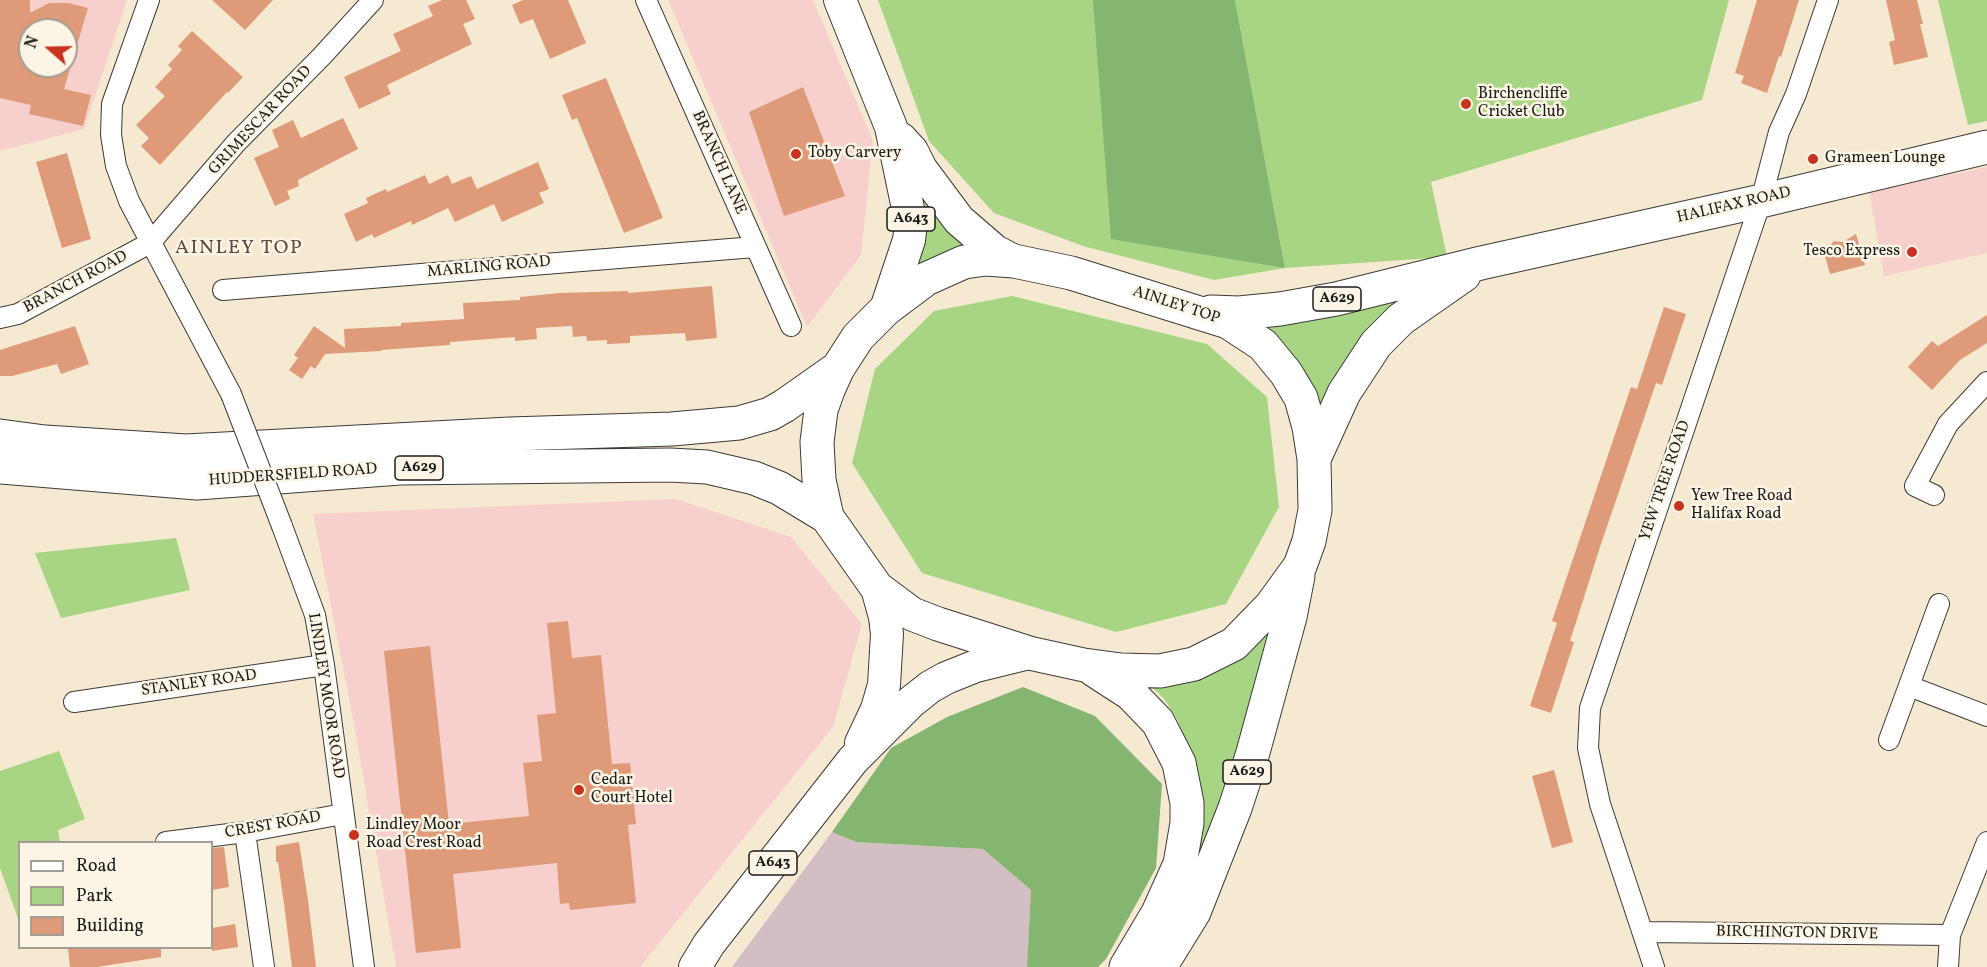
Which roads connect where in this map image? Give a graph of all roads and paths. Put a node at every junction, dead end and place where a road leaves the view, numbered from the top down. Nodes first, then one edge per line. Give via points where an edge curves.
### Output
1 (149, 0) edge
2 (373, 0) edge
3 (646, 0) edge
4 (840, 0) edge
5 (1828, 0) edge
6 (891, 127) junction
7 (1987, 147) edge
8 (1761, 201) junction
9 (150, 243) junction
10 (755, 247) junction
11 (1014, 261) junction
12 (1480, 263) junction
13 (223, 290) dead end
14 (886, 309) junction
15 (1191, 310) junction
16 (0, 318) edge
17 (791, 326) dead end
18 (838, 368) junction
19 (1987, 382) edge
20 (0, 419) edge
21 (510, 434) junction
22 (0, 436) edge
23 (1314, 459) junction
24 (0, 467) edge
25 (1934, 495) dead end
26 (827, 517) junction
27 (1300, 566) junction
28 (877, 588) junction
29 (1939, 604) dead end
30 (1029, 653) junction
31 (324, 665) junction
32 (1084, 665) junction
33 (1909, 686) junction
34 (74, 702) dead end
35 (1987, 716) edge
36 (1889, 741) dead end
37 (853, 760) junction
38 (343, 814) junction
39 (245, 832) junction
40 (180, 841) edge
41 (1987, 842) edge
42 (1644, 932) junction
43 (1950, 935) junction
44 (264, 967) edge
45 (364, 967) edge
46 (695, 967) edge
47 (1126, 967) edge
48 (1160, 967) edge
49 (1654, 967) edge
50 (1948, 967) edge

1 - 9 street, LINDLEY MOOR ROAD via 112,104 111,135 121,184
2 - 9 street, GRIMESCAR ROAD via 236,143
3 - 10 street, BRANCH LANE
4 - 6 main road, A643
5 - 8 street, YEW TREE ROAD via 1779,132
6 - 11 main road, A643 via 959,220 995,251
6 - 14 main road, A643 via 911,223
7 - 8 highway, HALIFAX ROAD / A629
8 - 12 highway, HALIFAX ROAD / A629
8 - 42 street, YEW TREE ROAD via 1590,708 1588,748 1600,804
9 - 16 street, BRANCH ROAD via 18,314
9 - 31 street, LINDLEY MOOR ROAD, bridge via 231,394 315,615
10 - 13 street, MARLING ROAD
10 - 17 street, BRANCH LANE
11 - 14 highway, AINLEY TOP / A629 via 964,262 926,279
11 - 15 highway, AINLEY TOP / A629 via 1071,273
12 - 15 highway, HALIFAX ROAD / A629 via 1280,309 1239,313
12 - 23 highway, HALIFAX ROAD / A629 via 1401,319 1376,345 1344,393
14 - 18 highway, AINLEY TOP / A629 via 858,337
15 - 23 highway, AINLEY TOP / A629 via 1228,322 1263,345 1301,398
18 - 21 highway, HUDDERSFIELD ROAD / A629 via 770,414 739,423
18 - 26 highway, AINLEY TOP / A629 via 821,410 817,442 819,480
19 - 25 street via 1948,424 1915,486
20 - 21 highway, HUDDERSFIELD ROAD / A629 via 228,435 482,428
21 - 22 highway, HUDDERSFIELD ROAD / A629 via 186,451
23 - 27 highway, AINLEY TOP / A629 via 1315,510
24 - 26 highway, HUDDERSFIELD ROAD / A629 via 197,483 400,468 698,466 771,485
26 - 28 highway, AINLEY TOP / A629
27 - 32 highway, AINLEY TOP / A629 via 1271,606 1234,644 1194,664 1160,671
27 - 48 highway, A629 via 1290,617 1235,808 1194,912
28 - 30 highway, AINLEY TOP / A629 via 912,614
28 - 37 main road, A643 via 887,634 884,686
29 - 33 street
30 - 32 highway, AINLEY TOP / A629
30 - 37 main road, A643 via 976,666 930,687
31 - 34 street, STANLEY ROAD
31 - 38 street, LINDLEY MOOR ROAD
32 - 47 highway, A629 via 1131,693 1158,722 1179,763 1185,793 1187,823 1180,864 1158,913
33 - 35 street
33 - 36 street
37 - 46 main road, A643
38 - 39 street, CREST ROAD
38 - 45 street, LINDLEY MOOR ROAD
39 - 40 street, CREST ROAD
39 - 44 street
41 - 43 street
42 - 43 street, BIRCHINGTON DRIVE
42 - 49 street, YEW TREE ROAD
43 - 50 street

